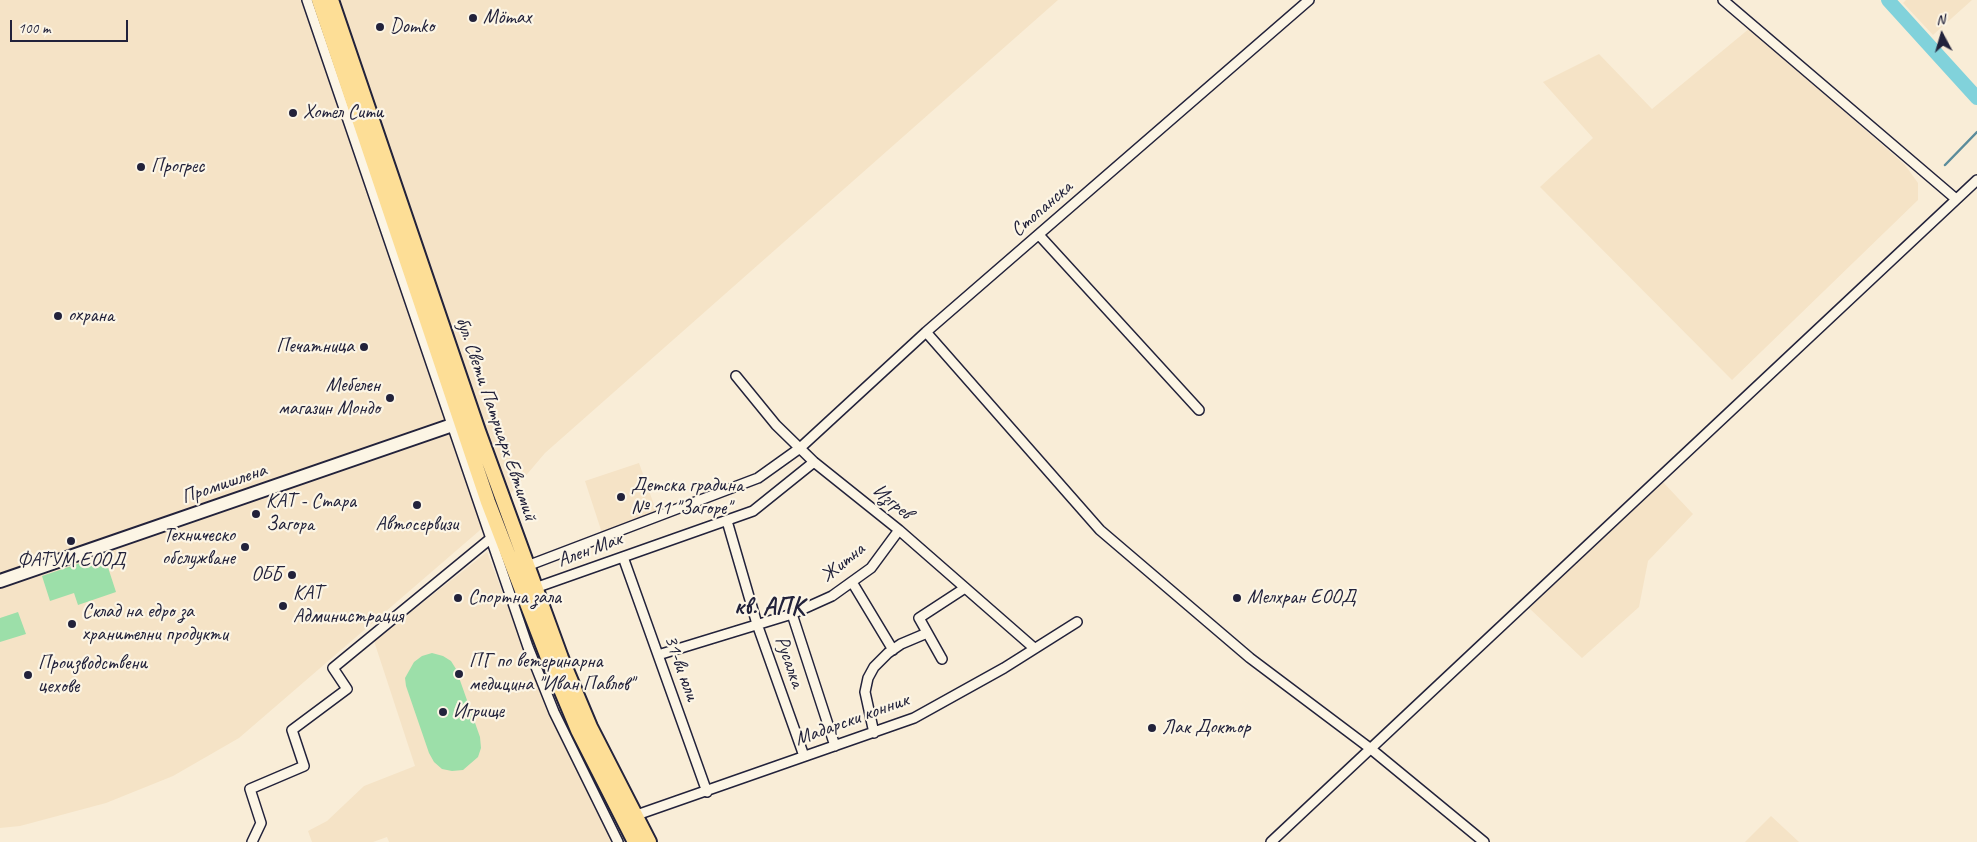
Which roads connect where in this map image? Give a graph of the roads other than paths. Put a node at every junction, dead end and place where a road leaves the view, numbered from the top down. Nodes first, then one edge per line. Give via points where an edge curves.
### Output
1 (307, 0) edge
2 (319, 0) edge
3 (331, 0) edge
4 (1309, 0) edge
5 (1723, 0) edge
6 (1977, 180) edge
7 (1956, 199) junction
8 (1039, 235) junction
9 (926, 332) junction
10 (736, 376) dead end
11 (467, 400) junction
12 (1199, 410) dead end
13 (457, 424) junction
14 (482, 442) junction
15 (800, 448) junction
16 (814, 462) junction
17 (727, 521) junction
18 (498, 526) junction
19 (898, 530) junction
20 (490, 539) junction
21 (623, 557) junction
22 (527, 566) junction
23 (0, 581) edge
24 (852, 582) junction
25 (535, 588) junction
26 (965, 588) junction
27 (792, 614) junction
28 (1077, 622) dead end
29 (757, 624) junction
30 (927, 632) junction
31 (1034, 648) junction
32 (893, 650) junction
33 (658, 655) junction
34 (942, 659) dead end
35 (874, 733) junction
36 (835, 746) junction
37 (1371, 748) junction
38 (804, 756) junction
39 (707, 792) junction
40 (630, 817) junction
41 (252, 842) edge
42 (618, 842) edge
43 (635, 842) edge
44 (649, 842) edge
45 (1271, 842) edge
46 (1484, 842) edge

1 - 13 street
2 - 13 main road, бул. Свети Патриарх Евтимий
3 - 11 main road, бул. Свети Патриарх Евтимий
4 - 8 street, Стопанска
5 - 7 street
6 - 7 street
7 - 37 street
8 - 9 street, Стопанска
8 - 12 street
9 - 15 street, Стопанска
9 - 37 street via 1100,530 1250,658
10 - 15 street, Изгрев via 776,425
11 - 13 main road
11 - 14 main road, бул. Свети Патриарх Евтимий
13 - 14 main road
13 - 18 main road, бул. Свети Патриарх Евтимий
13 - 20 street
13 - 23 main road, Промишлена
14 - 22 main road, бул. Свети Патриарх Евтимий
15 - 16 street, Изгрев
15 - 22 street, Стопанска via 758,478
16 - 17 street, Ален Мак via 753,511
16 - 19 street, Изгрев
17 - 21 street, Ален Мак
17 - 29 street, Русалка
18 - 20 street
18 - 40 main road, бул. Свети Патриарх Евтимий via 578,730
19 - 24 street, Житна via 871,568
19 - 26 street, Изгрев
20 - 41 street via 334,668 347,689 292,730 304,766 250,790 262,823
20 - 42 street via 554,712
21 - 25 street, Ален Мак
21 - 33 street, 31-ви юли
22 - 25 main road, бул. Свети Патриарх Евтимий
24 - 27 street, Житна via 832,596
24 - 32 street
25 - 40 main road, бул. Свети Патриарх Евтимий via 561,658
26 - 30 street via 919,618
26 - 31 street, Изгрев
27 - 29 street, Житна
27 - 36 street
28 - 31 street, Мадарски конник
29 - 33 street, Житна
29 - 38 street, Русалка
30 - 32 street
30 - 34 street
31 - 35 street, Мадарски конник via 914,718
32 - 35 street via 874,667 868,678 865,692
33 - 39 street, 31-ви юли
35 - 36 street, Мадарски конник
36 - 38 street, Мадарски конник
37 - 45 street
37 - 46 street
38 - 39 street, Мадарски конник
39 - 40 street, Мадарски конник
40 - 43 main road, бул. Свети Патриарх Евтимий
40 - 44 main road, бул. Свети Патриарх Евтимий

